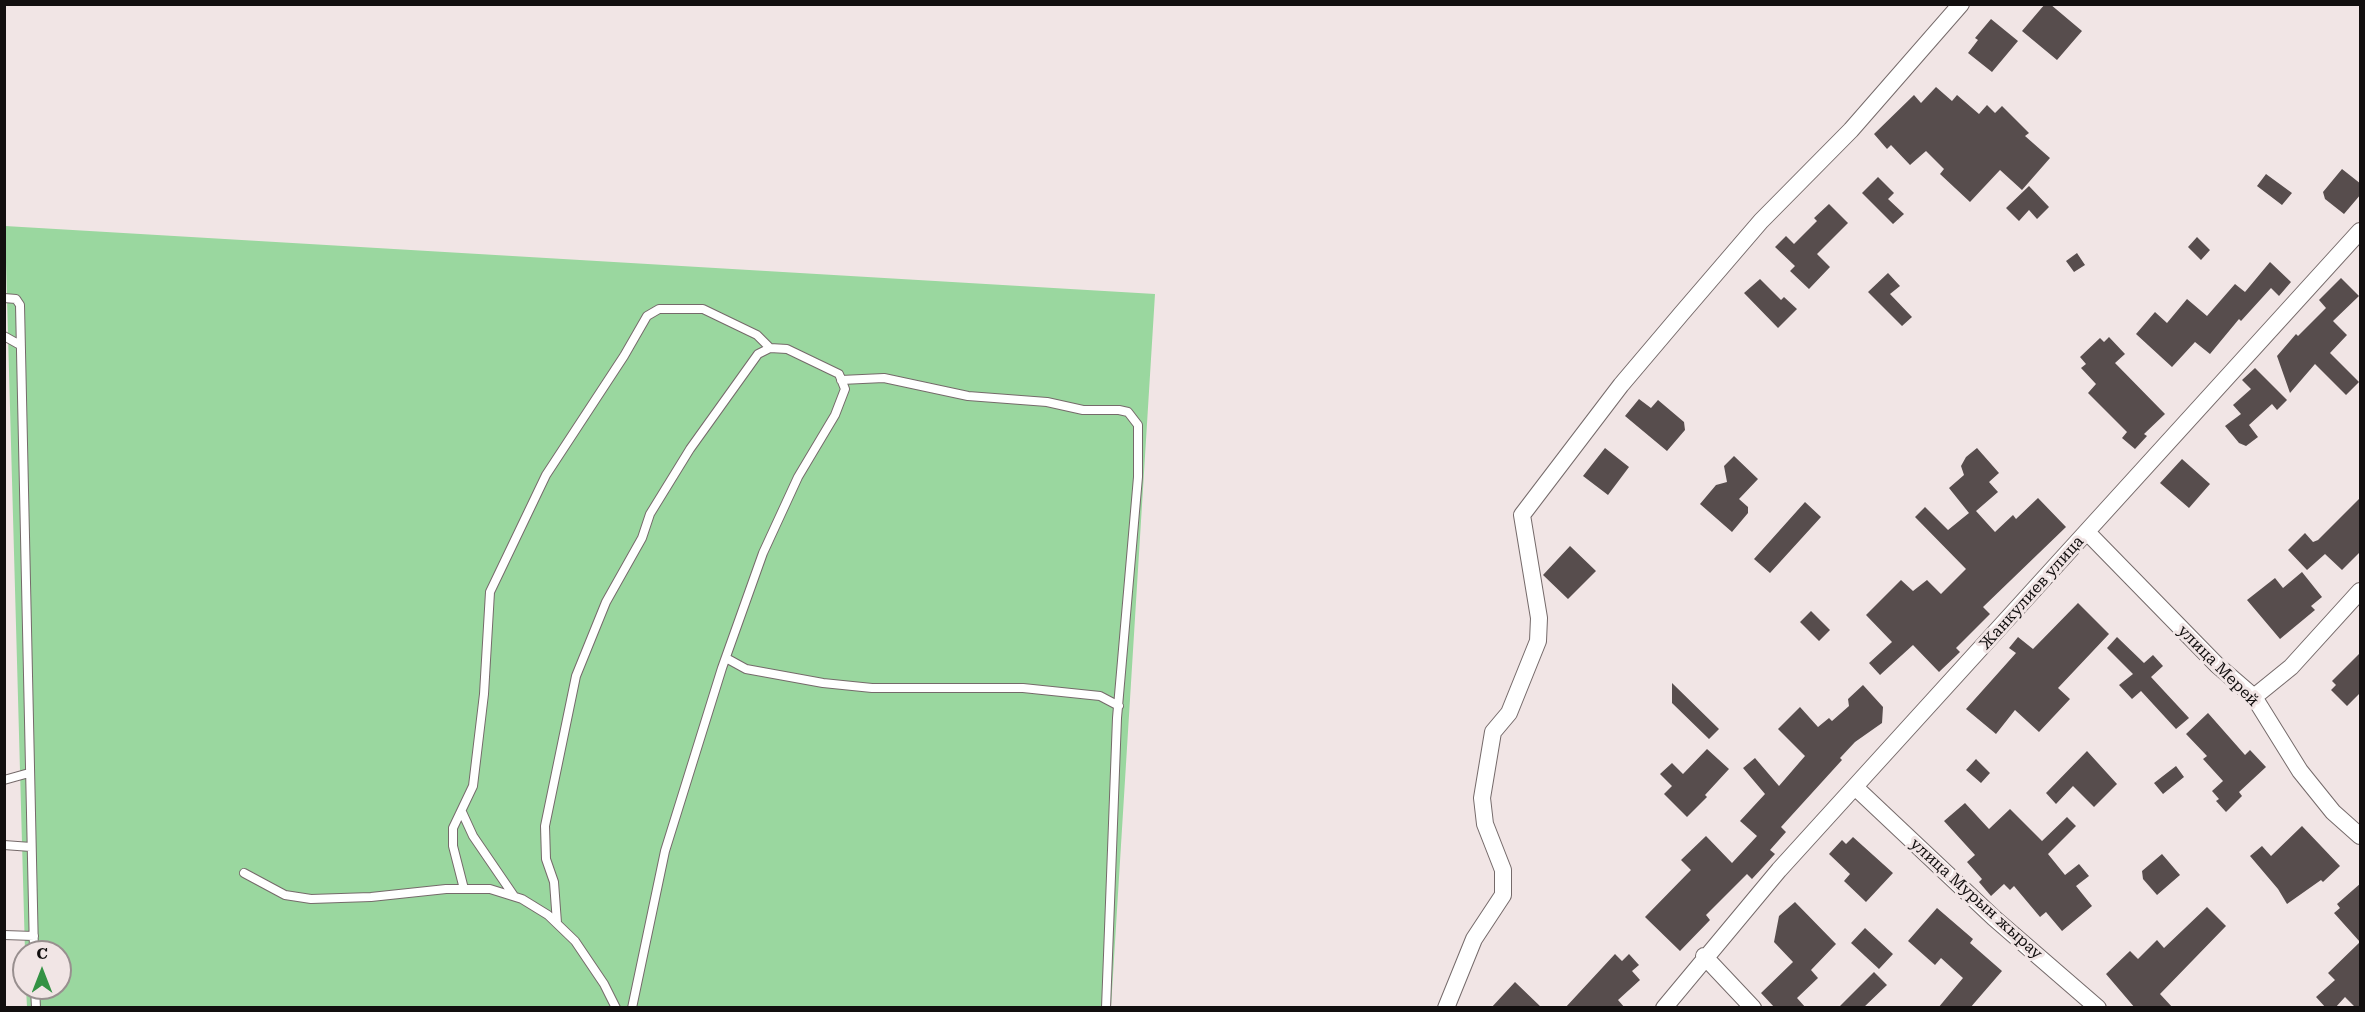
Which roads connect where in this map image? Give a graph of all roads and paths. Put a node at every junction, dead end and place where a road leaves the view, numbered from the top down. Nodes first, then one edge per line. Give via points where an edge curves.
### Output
1 (1961, 4) edge
2 (2361, 231) edge
3 (4, 298) edge
4 (4, 336) edge
5 (20, 345) junction
6 (770, 348) junction
7 (841, 380) junction
8 (2087, 532) junction
9 (2361, 591) edge
10 (726, 658) junction
11 (2254, 697) junction
12 (1119, 706) junction
13 (29, 773) junction
14 (4, 780) edge
15 (1855, 787) junction
16 (462, 812) junction
17 (2361, 836) edge
18 (4, 845) edge
19 (32, 847) junction
20 (244, 873) dead end
21 (464, 889) junction
22 (514, 896) junction
23 (557, 923) junction
24 (4, 935) edge
25 (34, 936) junction
26 (34, 940) edge
27 (1704, 956) junction
28 (616, 1008) edge
29 (632, 1008) edge
30 (1106, 1008) edge
31 (1446, 1008) edge
32 (1664, 1008) edge
33 (1753, 1008) edge
34 (2098, 1008) edge

1 - 31 street via 1851,130 1761,220 1606,404 1522,515 1539,618 1538,641 1509,712 1493,732 1482,798 1485,824 1503,870 1503,895 1474,939
2 - 8 street, Жанкулиев улица
3 - 5 lane via 16,299 20,305
4 - 5 lane
5 - 13 lane
6 - 7 lane via 787,349 818,362 839,374
6 - 16 lane via 757,335 703,309 659,309 647,316 546,475 490,592 479,747 473,786
6 - 23 lane via 758,354 740,378 650,514 642,538 606,602 576,676 544,826
7 - 10 lane via 844,389 835,415 798,477 763,553
7 - 12 lane via 884,378 968,396 1047,402 1083,410 1119,410 1134,419 1139,439
8 - 11 street, улица Мерей via 2217,665
8 - 15 street, Жанкулиев улица
9 - 11 street via 2292,667
10 - 12 lane via 746,669 872,688 1023,688 1100,696
10 - 29 lane via 665,851
11 - 17 street, улица Мерей via 2300,771 2333,812
12 - 30 lane
13 - 14 lane
13 - 19 lane
15 - 27 street, Жанкулиев улица
15 - 34 street, улица Мурын жырау via 1994,918
16 - 21 lane via 453,828 453,846
16 - 22 lane via 473,837
18 - 19 lane
19 - 25 lane
20 - 21 lane via 285,895 311,900
21 - 22 lane via 490,889
22 - 23 lane
23 - 28 lane via 575,942
24 - 25 lane
25 - 26 lane
27 - 32 street, Жанкулиев улица
27 - 33 street

